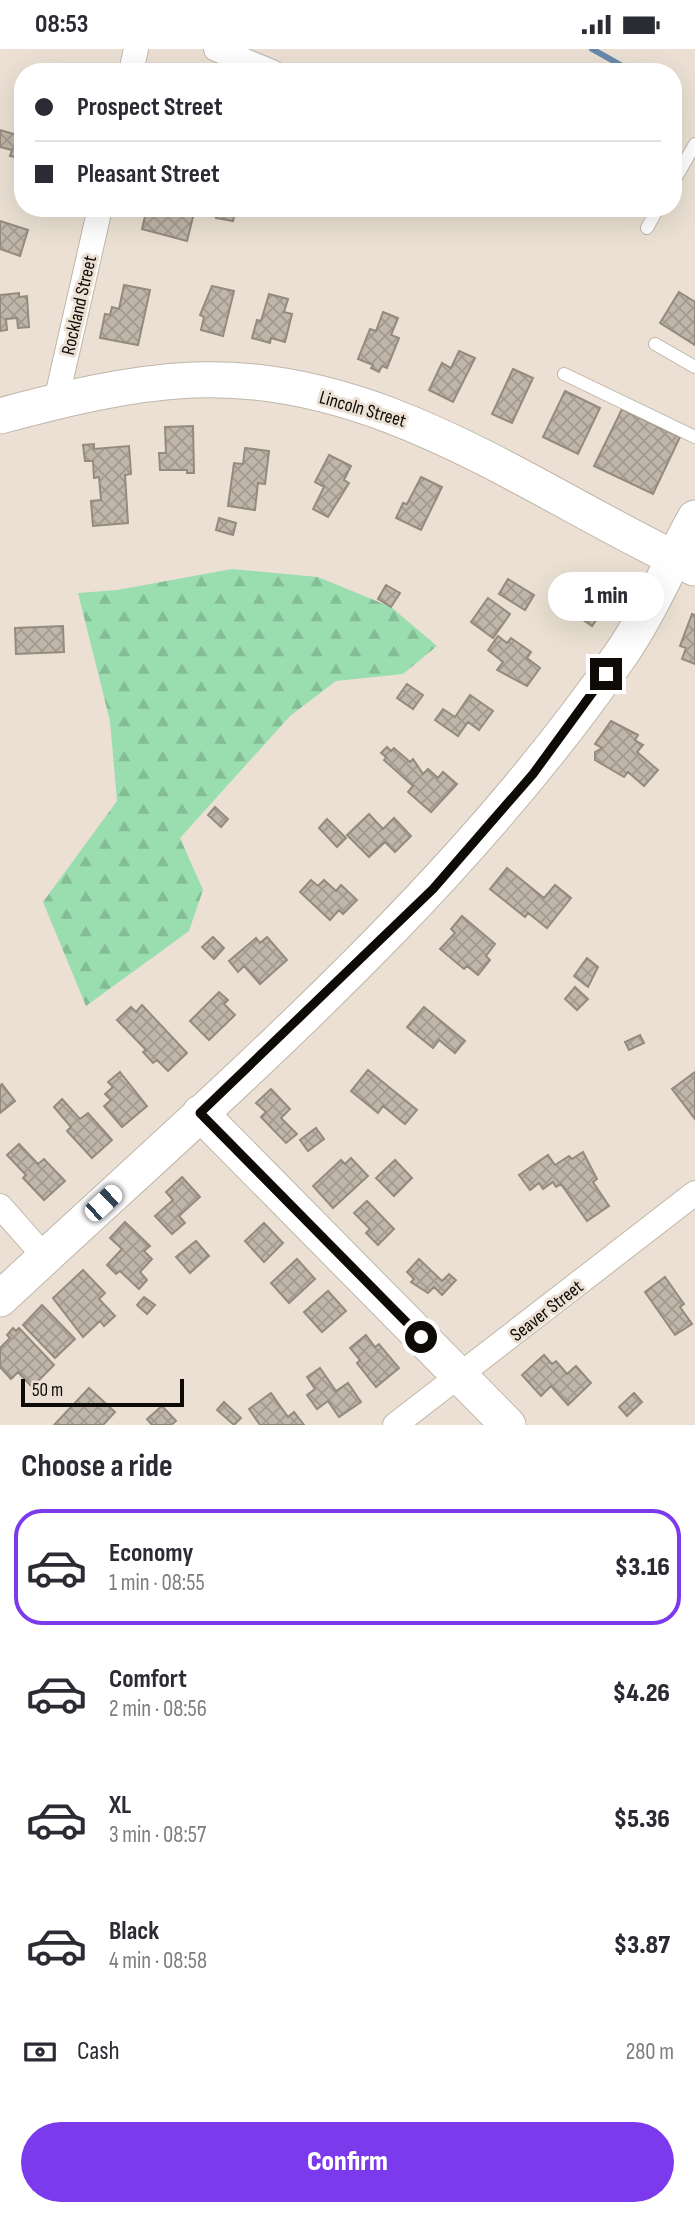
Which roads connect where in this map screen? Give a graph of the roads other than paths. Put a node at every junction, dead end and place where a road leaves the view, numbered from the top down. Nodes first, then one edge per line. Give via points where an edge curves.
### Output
1 (215, 49) edge
2 (250, 63) edge
3 (695, 144) edge
4 (682, 167) edge
5 (98, 217) edge
6 (653, 217) edge
7 (647, 228) dead end
8 (655, 344) dead end
9 (695, 367) edge
10 (564, 374) dead end
11 (56, 401) junction
12 (0, 416) edge
13 (695, 437) edge
14 (695, 518) edge
15 (684, 563) edge
16 (200, 1113) junction
17 (695, 1193) edge
18 (0, 1206) edge
19 (45, 1257) junction
20 (0, 1299) edge
21 (460, 1377) junction
22 (395, 1425) edge
23 (508, 1425) edge

1 - 2 street
3 - 4 lane
5 - 11 street, Rockland Street
6 - 7 lane
8 - 9 lane
10 - 13 lane
11 - 12 street, Lincoln Street
11 - 15 street, Lincoln Street via 194,380 244,381 349,402 455,441
14 - 15 street
15 - 16 street via 533,774 433,889
16 - 19 street
16 - 21 street
17 - 21 street, Seaver Street
18 - 19 street
19 - 20 street
21 - 22 street, Seaver Street
21 - 23 street

